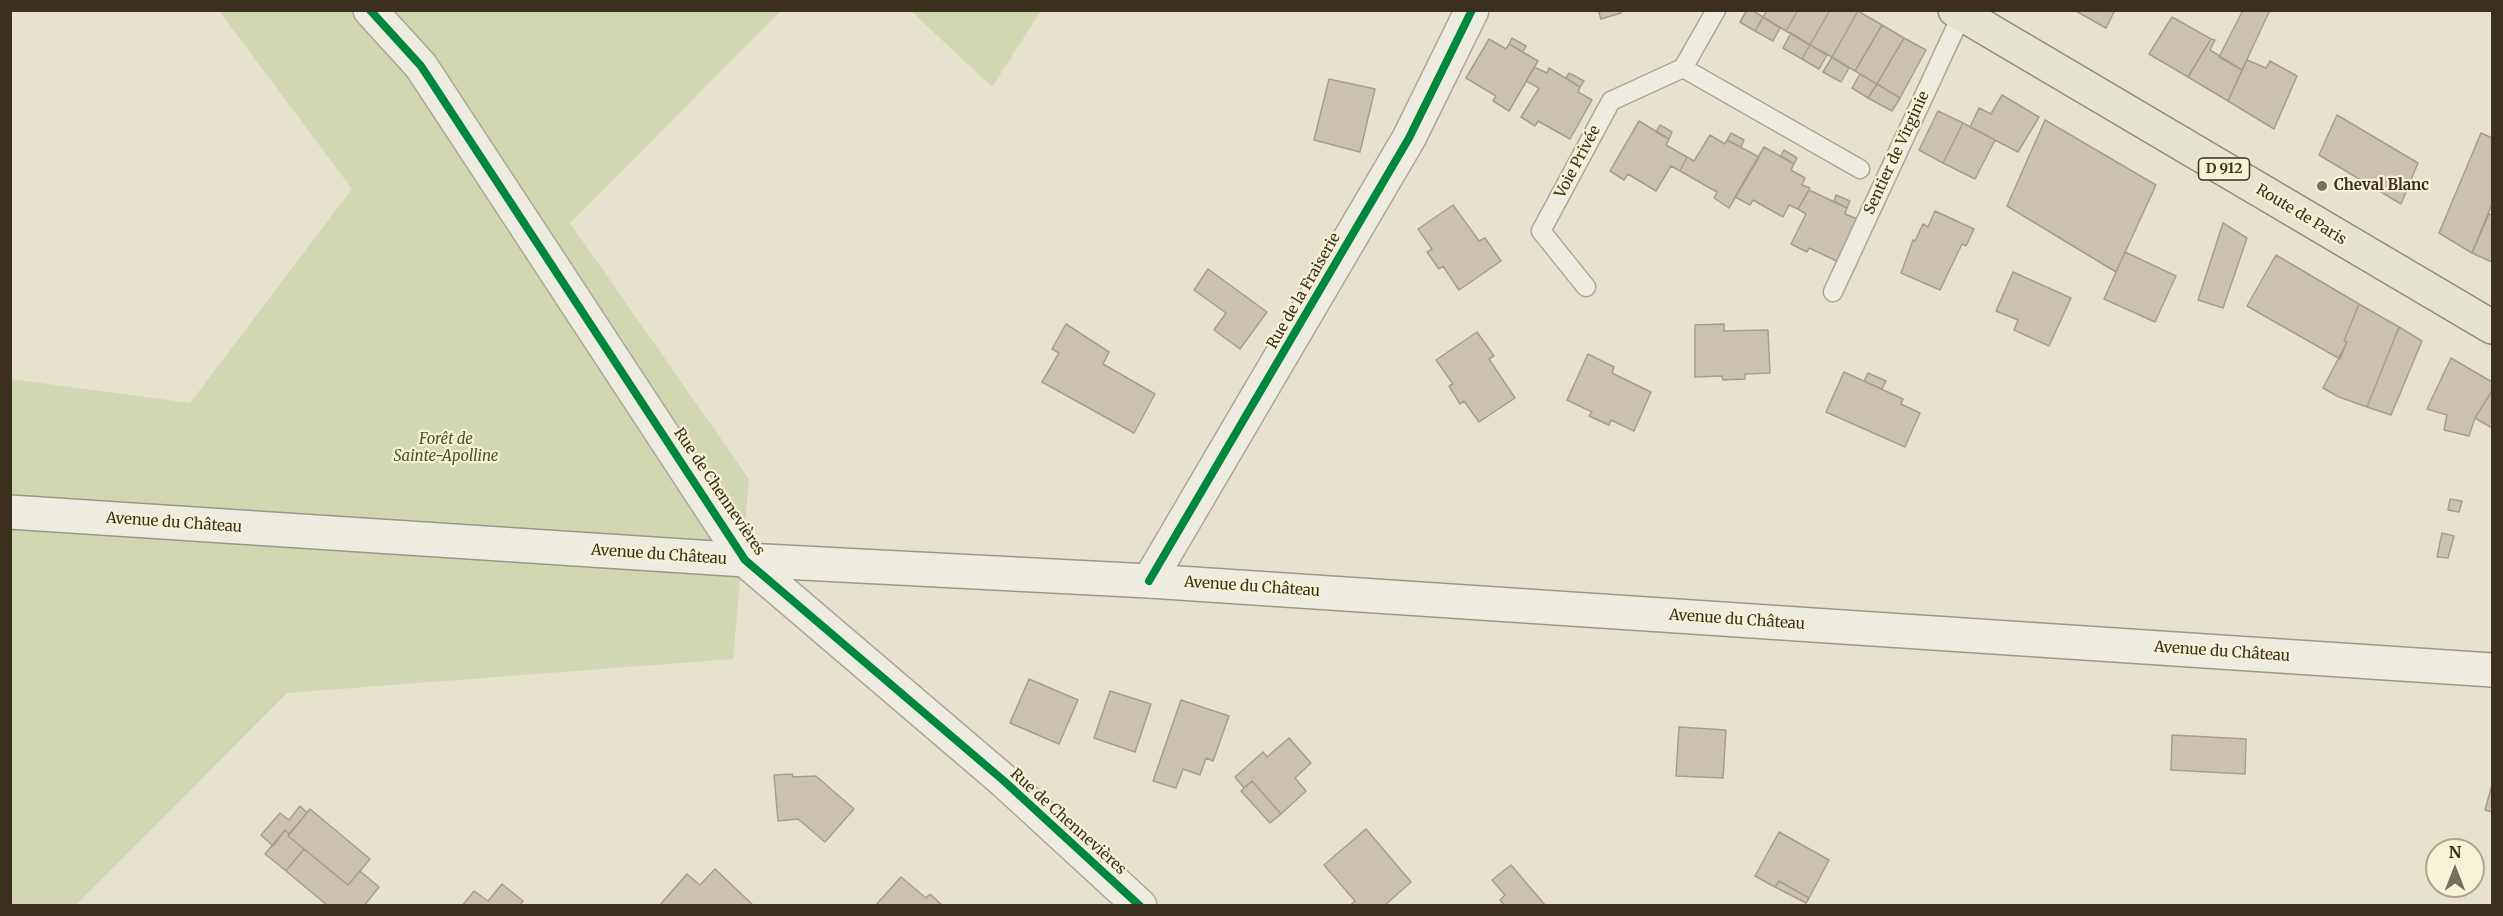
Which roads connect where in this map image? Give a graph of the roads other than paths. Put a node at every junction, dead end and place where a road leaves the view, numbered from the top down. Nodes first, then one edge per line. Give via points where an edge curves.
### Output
1 (370, 10) edge
2 (1472, 10) edge
3 (1716, 10) edge
4 (1959, 12) edge
5 (1683, 68) junction
6 (1860, 170) dead end
7 (1586, 287) dead end
8 (1833, 292) dead end
9 (2493, 327) edge
10 (10, 512) edge
11 (745, 560) junction
12 (1149, 580) junction
13 (2493, 670) edge
14 (1140, 906) edge

1 - 11 main road, Rue de Chennevières via 421,66
2 - 12 main road, Rue de la Fraiserie via 1409,138
3 - 5 lane
4 - 8 lane, Sentier de Virginie
4 - 9 main road, Route de Paris / D 912
5 - 6 lane
5 - 7 lane, Voie Privée via 1611,101 1541,231
10 - 11 main road, Avenue du Château
11 - 12 main road, Avenue du Château
11 - 14 main road, Rue de Chennevières via 1004,781
12 - 13 main road, Avenue du Château

